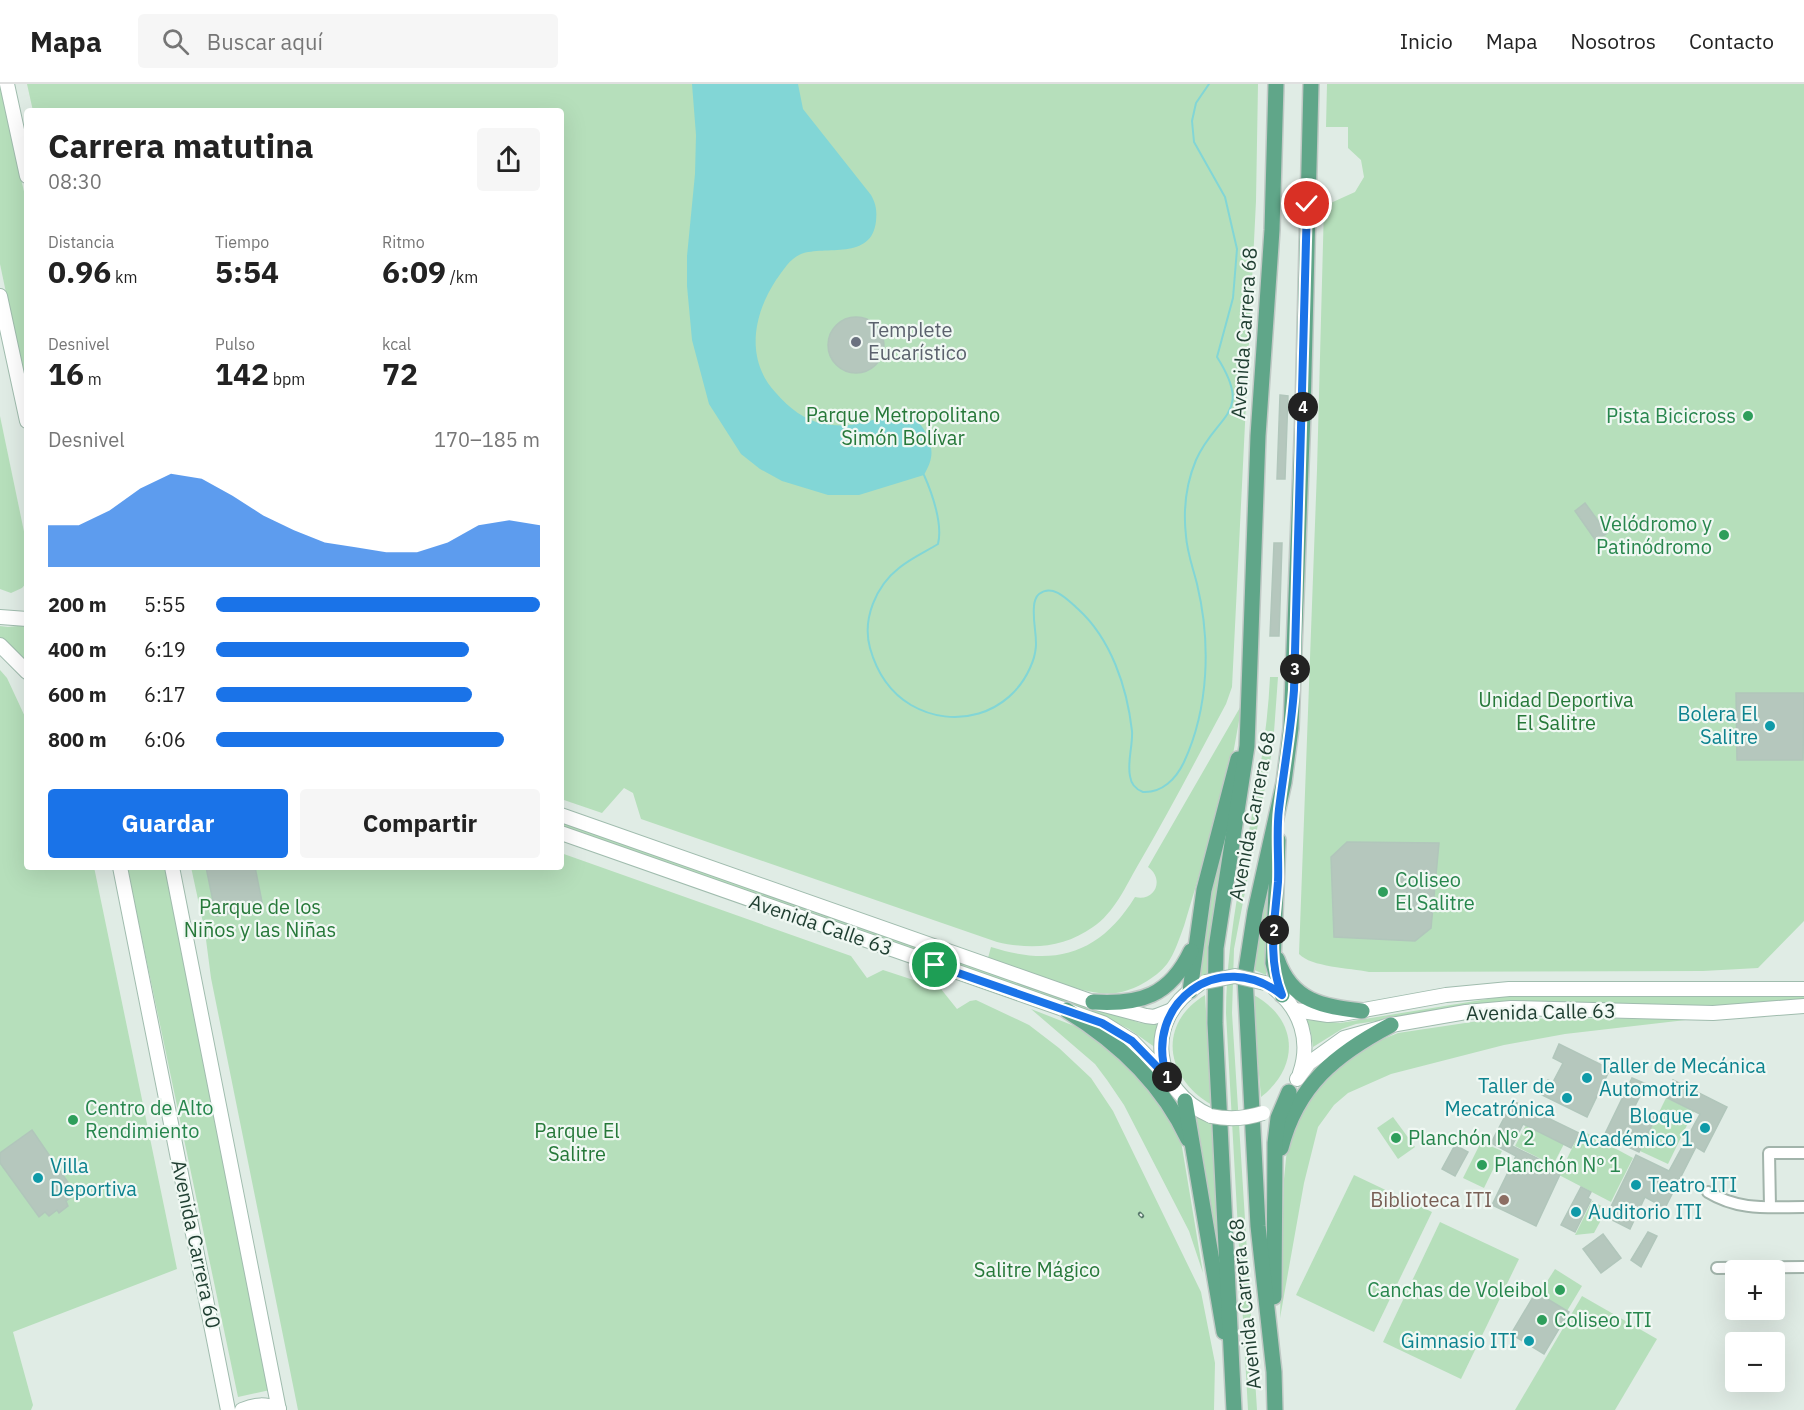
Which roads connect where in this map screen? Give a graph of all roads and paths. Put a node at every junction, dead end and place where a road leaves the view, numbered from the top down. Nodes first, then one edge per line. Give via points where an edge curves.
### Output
1 (7, 84) edge
2 (1276, 84) edge
3 (1311, 84) edge
4 (24, 162) edge
5 (0, 296) edge
6 (24, 408) edge
7 (0, 617) edge
8 (24, 618) edge
9 (0, 645) edge
10 (24, 669) edge
11 (1248, 720) junction
12 (1279, 810) junction
13 (564, 816) edge
14 (564, 834) edge
15 (121, 870) edge
16 (173, 870) edge
17 (750, 882) junction
18 (744, 898) junction
19 (1197, 937) junction
20 (1273, 945) junction
21 (1804, 989) edge
22 (1190, 991) junction
23 (1282, 995) junction
24 (1093, 1002) junction
25 (1804, 1006) edge
26 (1066, 1010) junction
27 (1172, 1010) junction
28 (1295, 1010) junction
29 (1362, 1011) junction
30 (1390, 1025) junction
31 (1167, 1077) junction
32 (1293, 1086) junction
33 (1185, 1101) junction
34 (1804, 1153) edge
35 (1196, 1154) junction
36 (1275, 1180) junction
37 (1708, 1192) dead end
38 (1770, 1207) junction
39 (1804, 1207) edge
40 (1804, 1267) edge
41 (1717, 1268) dead end
42 (1274, 1372) junction
43 (1233, 1373) junction
44 (279, 1409) edge
45 (228, 1410) edge
46 (242, 1410) edge
47 (1234, 1410) edge
48 (1275, 1410) edge

1 - 4 main road
2 - 11 main road, Avenida Carrera 68
3 - 12 main road, Avenida Carrera 68 via 1294,690
5 - 6 main road
7 - 8 main road
9 - 10 main road
11 - 19 main road via 1204,890
11 - 43 main road, Avenida Carrera 68 via 1243,782 1219,924 1215,972
12 - 20 main road
12 - 42 main road, Avenida Carrera 68 via 1255,912 1245,977 1258,1226
13 - 17 main road, Avenida Calle 63
14 - 18 main road, Avenida Calle 63
15 - 45 main road, Avenida Carrera 60
16 - 44 main road
17 - 18 main road
17 - 24 main road, Avenida Calle 63
18 - 26 main road, Avenida Calle 63
19 - 22 main road
19 - 24 main road via 1179,973 1156,993 1124,1003
20 - 23 main road via 1274,974
20 - 29 main road via 1285,976 1307,999
21 - 29 main road, Avenida Calle 63 via 1509,989 1446,995
22 - 23 main road, bridge via 1205,982 1235,976 1265,983
22 - 27 main road
23 - 28 main road
24 - 27 main road, Avenida Calle 63 via 1154,1017
25 - 30 main road, Avenida Calle 63 via 1719,1013 1495,1009
26 - 31 main road, Avenida Calle 63 via 1116,1030 1146,1053
26 - 35 main road via 1108,1038 1145,1073 1174,1113
27 - 31 main road via 1162,1043
28 - 29 main road, Avenida Calle 63 via 1328,1015
28 - 32 main road via 1305,1044 1303,1062
30 - 32 main road, Avenida Calle 63 via 1335,1043 1309,1063
30 - 36 main road via 1348,1050 1309,1088 1286,1130
31 - 33 main road
32 - 33 main road, bridge via 1277,1104 1246,1118 1211,1116
32 - 36 main road via 1276,1130
33 - 35 main road
34 - 38 street via 1769,1153
35 - 43 main road via 1215,1288
36 - 42 main road
37 - 38 street via 1738,1206
38 - 39 street
40 - 41 street
42 - 48 main road, Avenida Carrera 68
43 - 47 main road, Avenida Carrera 68
44 - 46 main road via 267,1404

